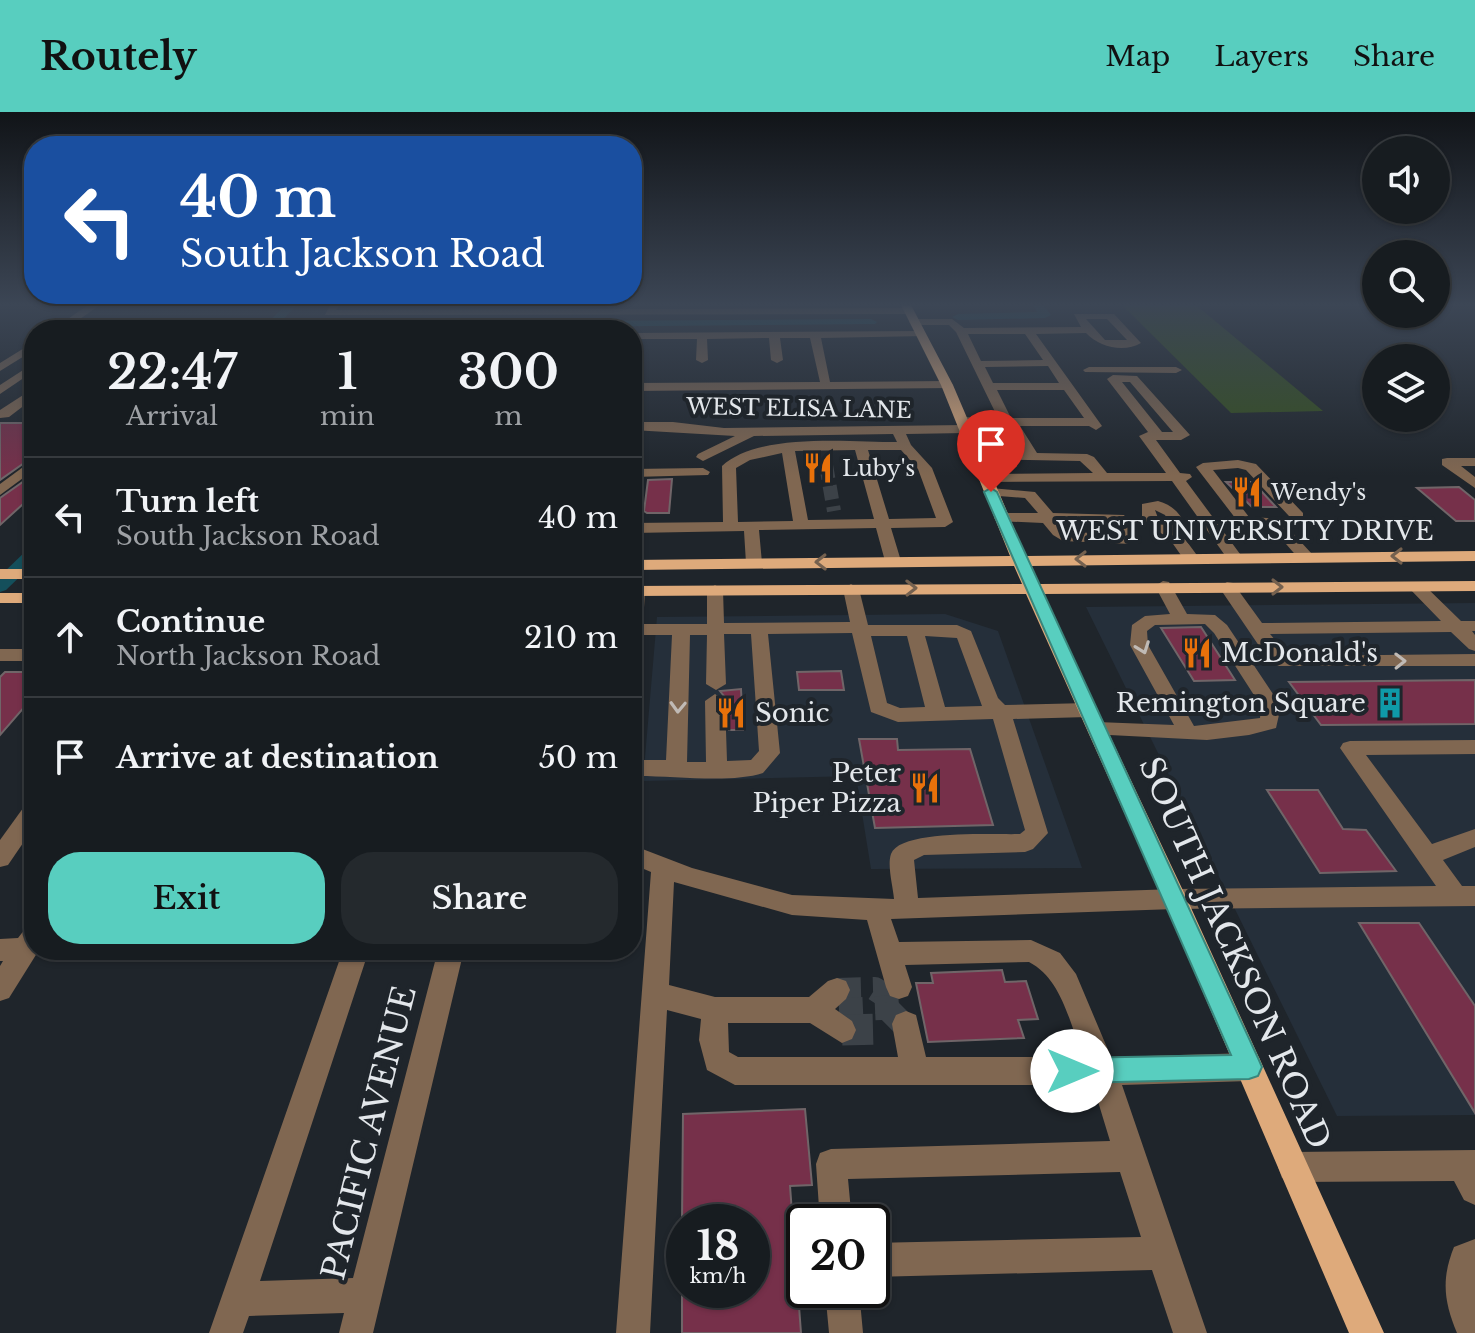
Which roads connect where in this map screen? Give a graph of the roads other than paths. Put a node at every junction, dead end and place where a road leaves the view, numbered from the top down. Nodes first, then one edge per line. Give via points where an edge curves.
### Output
1 (821, 362) edge
2 (935, 362) edge
3 (976, 362) edge
4 (1032, 362) edge
5 (1032, 362) edge
6 (1052, 363) junction
7 (1089, 370) dead end
8 (1176, 370) dead end
9 (24, 373) edge
10 (1122, 374) junction
11 (825, 381) junction
12 (909, 381) dead end
13 (642, 384) edge
14 (642, 384) edge
15 (947, 385) junction
16 (1068, 386) junction
17 (989, 387) junction
18 (0, 390) edge
19 (24, 400) edge
20 (0, 414) edge
21 (1009, 422) junction
22 (963, 425) junction
23 (642, 426) edge
24 (898, 430) junction
25 (760, 431) junction
26 (1158, 436) junction
27 (905, 446) junction
28 (788, 448) junction
29 (862, 450) junction
30 (976, 456) junction
31 (1032, 456) junction
32 (825, 458) dead end
33 (1475, 462) edge
34 (24, 471) edge
35 (642, 472) edge
36 (1103, 477) junction
37 (1176, 477) junction
38 (1211, 478) junction
39 (1475, 484) edge
40 (988, 485) junction
41 (0, 491) edge
42 (1002, 518) junction
43 (1283, 523) junction
44 (882, 524) junction
45 (801, 525) junction
46 (741, 526) junction
47 (642, 528) edge
48 (1089, 529) junction
49 (1174, 536) dead end
50 (1475, 556) edge
51 (1306, 557) junction
52 (1114, 558) junction
53 (1191, 558) junction
54 (1235, 558) junction
55 (1019, 559) junction
56 (893, 561) junction
57 (754, 563) junction
58 (642, 565) edge
59 (0, 574) edge
60 (24, 574) edge
61 (1031, 586) junction
62 (1163, 586) junction
63 (1475, 586) edge
64 (1227, 587) junction
65 (1416, 587) junction
66 (851, 589) junction
67 (715, 590) junction
68 (642, 591) edge
69 (0, 598) edge
70 (24, 598) edge
71 (1181, 618) junction
72 (1465, 626) edge
73 (759, 628) junction
74 (681, 629) junction
75 (714, 629) junction
76 (860, 629) junction
77 (1257, 629) junction
78 (642, 630) edge
79 (915, 631) junction
80 (1475, 645) edge
81 (0, 655) edge
82 (24, 655) edge
83 (1475, 660) edge
84 (1001, 713) junction
85 (937, 714) junction
86 (1092, 720) junction
87 (1187, 731) junction
88 (1475, 747) edge
89 (676, 767) junction
90 (642, 768) edge
91 (717, 769) junction
92 (24, 820) edge
93 (7, 838) edge
94 (1475, 838) edge
95 (1427, 856) junction
96 (0, 858) edge
97 (642, 858) edge
98 (663, 867) junction
99 (1466, 896) edge
100 (1175, 899) junction
101 (907, 908) junction
102 (876, 909) junction
103 (20, 945) edge
104 (889, 954) junction
105 (353, 960) edge
106 (449, 960) edge
107 (899, 987) dead end
108 (0, 989) edge
109 (655, 994) junction
110 (715, 1010) junction
111 (833, 1010) tunnel mouth
112 (906, 1024) dead end
113 (1249, 1067) junction
114 (915, 1071) junction
115 (1103, 1071) junction
116 (1130, 1156) junction
117 (1293, 1167) junction
118 (1471, 1173) edge
119 (834, 1204) edge
120 (1163, 1253) junction
121 (1475, 1255) edge
122 (890, 1260) edge
123 (366, 1295) junction
124 (238, 1299) junction
125 (844, 1308) edge
126 (226, 1333) edge
127 (356, 1333) edge
128 (633, 1333) edge
129 (846, 1333) edge
130 (1190, 1333) edge
131 (1367, 1333) edge
132 (1475, 1333) edge

1 - 11 street
2 - 15 main road, SOUTH JACKSON ROAD
3 - 17 street
4 - 6 street
5 - 6 street
6 - 16 street
7 - 10 street
8 - 10 street
9 - 18 street
10 - 26 street via 1113,379
10 - 26 street via 1133,378 1183,435
11 - 12 street
11 - 14 street
13 - 15 street, WEST ELISA LANE
15 - 22 main road, SOUTH JACKSON ROAD
16 - 17 street
16 - 21 street, WEST ELISA LANE via 1094,424
17 - 21 street
19 - 20 street
21 - 22 street, WEST ELISA LANE
21 - 31 street
22 - 24 street, WEST ELISA LANE
22 - 30 main road, SOUTH JACKSON ROAD
23 - 25 street, WEST ELISA LANE
24 - 25 street, WEST ELISA LANE
24 - 27 street
25 - 35 street via 741,436 703,464
26 - 37 street via 1146,436
27 - 29 street
27 - 44 street via 925,468 945,522
28 - 29 street
28 - 45 street
28 - 46 street via 737,460
29 - 32 street
29 - 44 street
30 - 31 street
30 - 40 main road, SOUTH JACKSON ROAD
31 - 36 street via 1082,457
33 - 39 street via 1447,462
34 - 41 street
36 - 37 street
36 - 40 street
37 - 38 street
37 - 54 street
38 - 43 street via 1244,520
38 - 43 street via 1203,467 1251,467 1298,516
40 - 42 main road, SOUTH JACKSON ROAD
40 - 48 street via 1029,495
42 - 48 street
42 - 55 main road, SOUTH JACKSON ROAD
43 - 51 street
44 - 45 street via 836,518
44 - 56 street
45 - 46 street
46 - 47 street
46 - 57 street
48 - 52 street
49 - 53 street
50 -> 51 main road, WEST UNIVERSITY DRIVE
51 - 54 main road, WEST UNIVERSITY DRIVE
52 - 53 main road, WEST UNIVERSITY DRIVE
52 -> 55 main road, WEST UNIVERSITY DRIVE
53 - 54 main road, WEST UNIVERSITY DRIVE
55 - 56 main road, WEST UNIVERSITY DRIVE
55 - 61 main road, SOUTH JACKSON ROAD
56 -> 57 main road, WEST UNIVERSITY DRIVE
57 - 58 main road, WEST UNIVERSITY DRIVE
59 - 60 main road
61 - 62 main road
66 -> 61 main road
61 - 86 main road, SOUTH JACKSON ROAD
62 - 64 main road
62 - 71 street
63 - 65 main road
64 -> 65 main road
64 - 77 street
65 - 72 street
66 - 67 main road
66 - 76 street
67 - 68 main road
67 - 75 street
69 - 70 main road
71 -> 87 street via 1151,620 1138,629 1139,645
71 - 87 street via 1209,619 1221,629 1271,706 1269,723 1244,731
72 - 77 street
72 - 80 street
73 - 75 street
73 - 76 street
73 - 91 street via 770,753 756,768
74 - 75 street
74 - 78 street
74 -> 89 street
75 - 91 street
76 - 79 street
76 - 85 street via 878,707 898,715
77 -> 83 street via 1277,658 1286,662
79 - 84 street via 957,630 965,635 989,701
79 - 85 street
81 - 82 street
84 - 85 street
84 - 86 street
84 - 101 street via 1037,833 1025,843 920,846 902,856
86 - 87 street
86 - 100 main road, SOUTH JACKSON ROAD
88 - 95 street via 1350,748
89 - 90 street
89 - 91 street
92 - 93 street
93 - 96 street
94 - 95 street
95 - 99 street
97 - 98 street
98 - 102 street via 792,905
98 - 109 street
99 - 100 street
100 - 101 street
100 - 113 main road, SOUTH JACKSON ROAD
101 - 102 street
102 - 104 street
103 - 108 street
104 - 107 street
104 - 115 street via 1031,951 1051,961 1067,982
105 - 124 street
106 - 123 street, PACIFIC AVENUE
109 - 110 street
109 - 128 street
110 - 111 street
110 - 114 street via 717,1060 735,1071
112 - 114 street
113 - 115 street
113 - 117 main road, SOUTH JACKSON ROAD
114 - 115 street
115 - 116 street
116 - 119 street via 831,1164
116 - 120 street
117 - 118 street
117 - 131 main road, SOUTH JACKSON ROAD
120 - 122 street
120 - 130 street
121 - 132 street via 1466,1259 1459,1275
123 - 124 street
123 - 127 street, PACIFIC AVENUE
124 - 126 street
125 - 129 street

